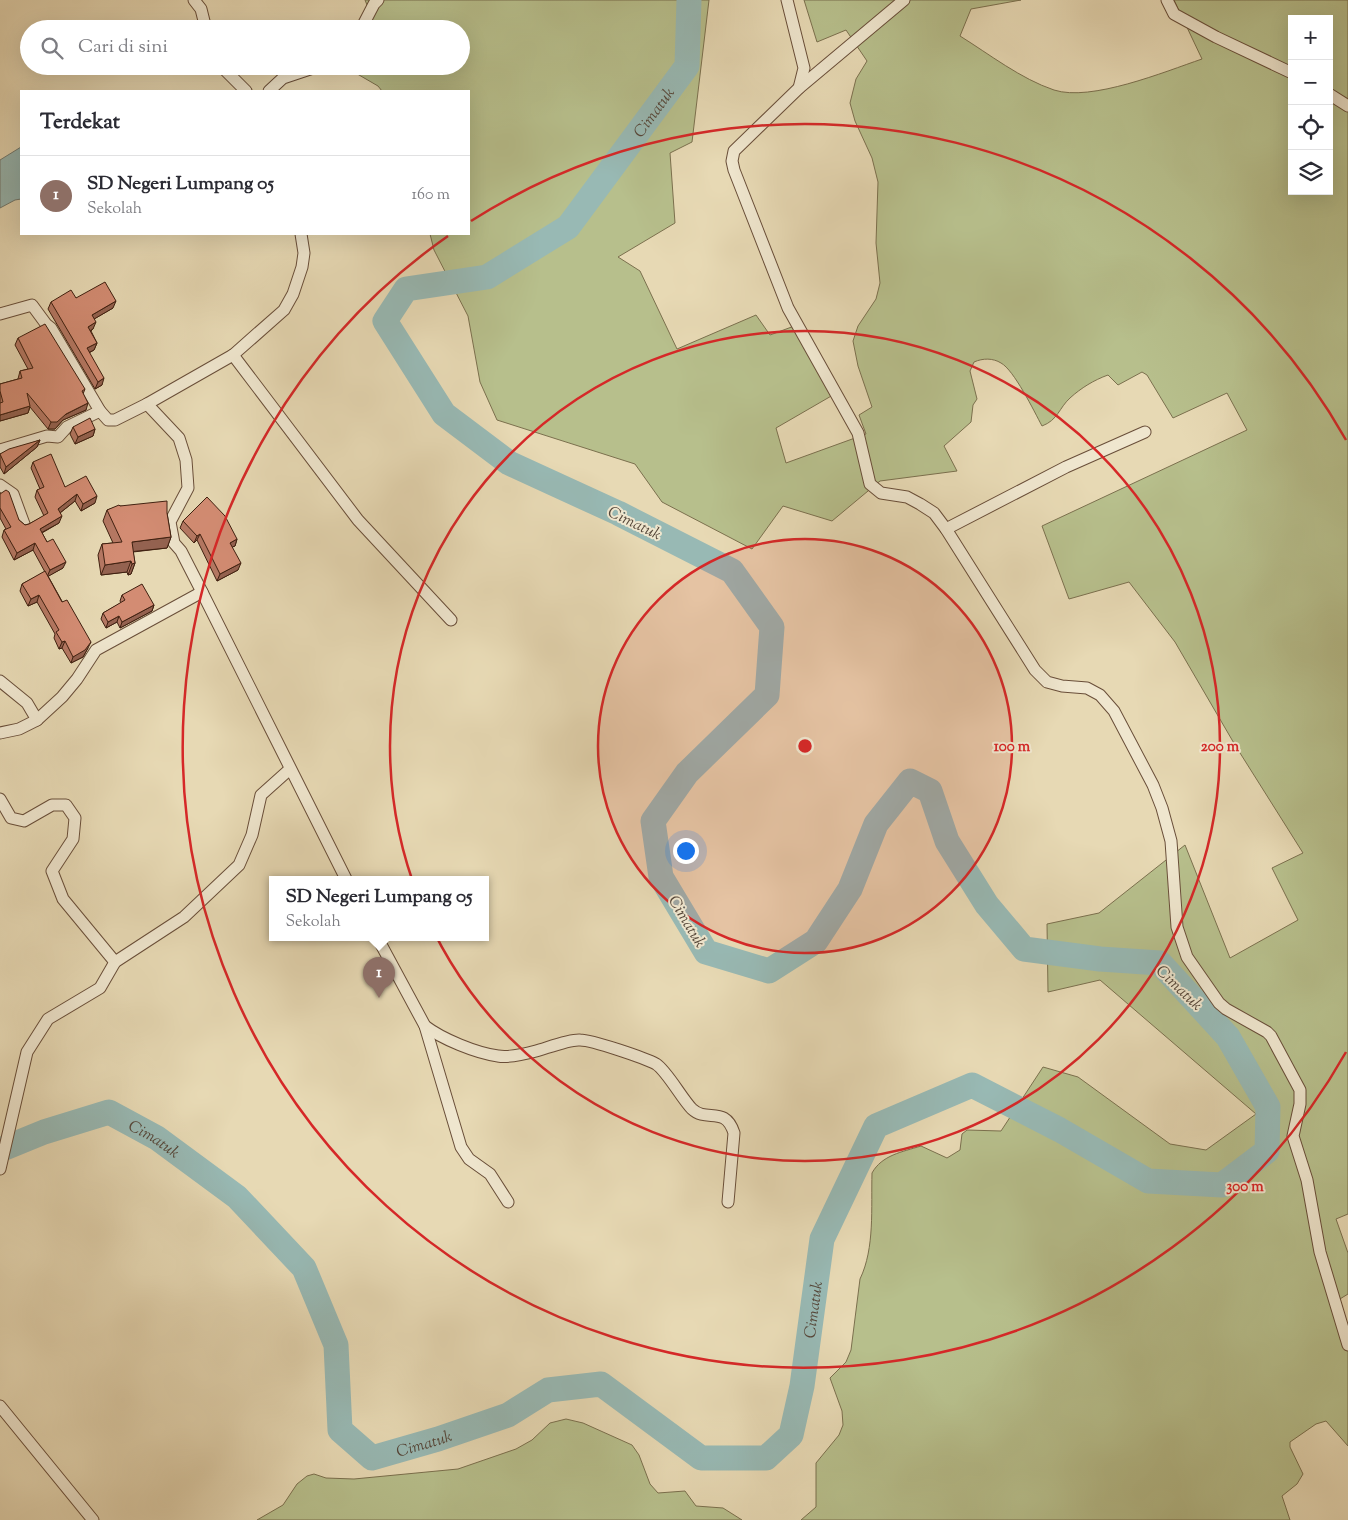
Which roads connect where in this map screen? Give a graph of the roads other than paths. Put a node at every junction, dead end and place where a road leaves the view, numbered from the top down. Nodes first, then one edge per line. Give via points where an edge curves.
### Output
1 (194, 0) edge
2 (378, 0) edge
3 (787, 0) edge
4 (904, 0) edge
5 (1167, 0) edge
6 (204, 20) edge
7 (366, 20) edge
8 (1288, 71) edge
9 (230, 75) edge
10 (292, 75) edge
11 (799, 88) junction
12 (245, 90) edge
13 (270, 90) edge
14 (1333, 97) edge
15 (1348, 106) edge
16 (301, 235) edge
17 (0, 314) edge
18 (233, 355) junction
19 (147, 404) junction
20 (100, 411) junction
21 (1145, 432) dead end
22 (0, 450) edge
23 (0, 485) edge
24 (24, 524) edge
25 (946, 529) junction
26 (202, 592) junction
27 (451, 620) dead end
28 (0, 681) edge
29 (38, 720) junction
30 (0, 733) edge
31 (290, 769) junction
32 (0, 799) edge
33 (344, 876) edge
34 (379, 941) edge
35 (115, 962) junction
36 (425, 1026) junction
37 (1, 1166) edge
38 (508, 1202) dead end
39 (728, 1202) dead end
40 (1348, 1344) edge
41 (0, 1406) edge
42 (93, 1520) edge

1 - 6 street via 202,9
2 - 7 street
3 - 11 street via 804,68
4 - 11 street
5 - 8 street via 1174,14
9 - 12 street
10 - 13 street via 283,78
11 - 25 street via 734,151 734,170 788,308 858,433 870,484 881,493 906,497 920,504
14 - 15 street
16 - 18 street via 302,267 284,310
17 - 20 street via 32,305 51,328
18 - 19 street
18 - 27 street via 358,520
19 - 20 street via 115,420 108,420
19 - 26 street via 179,438 186,460 188,488 170,522 174,542
20 - 22 street via 67,427 58,437 47,436
21 - 25 street via 1066,467
23 - 24 street via 13,494
25 - 40 street via 1034,670 1047,682 1087,688 1100,696 1114,711 1153,785 1171,841 1177,927 1187,957 1219,1003 1267,1032 1300,1090 1293,1136 1307,1180 1320,1252
26 - 29 street via 96,650 72,685
26 - 31 street
28 - 29 street via 27,703
29 - 30 street
31 - 33 street
31 - 35 street via 261,795 252,835 239,865 184,917
32 - 35 street via 11,818 24,821 52,805 66,805 75,818 73,839 52,871 63,899
34 - 36 street
35 - 37 street via 100,988 48,1019 28,1052
36 - 38 street via 461,1147 469,1159 490,1174
36 - 39 street via 472,1050 499,1056 579,1040 603,1045 657,1065 693,1110 724,1117 731,1123 734,1133
41 - 42 street

